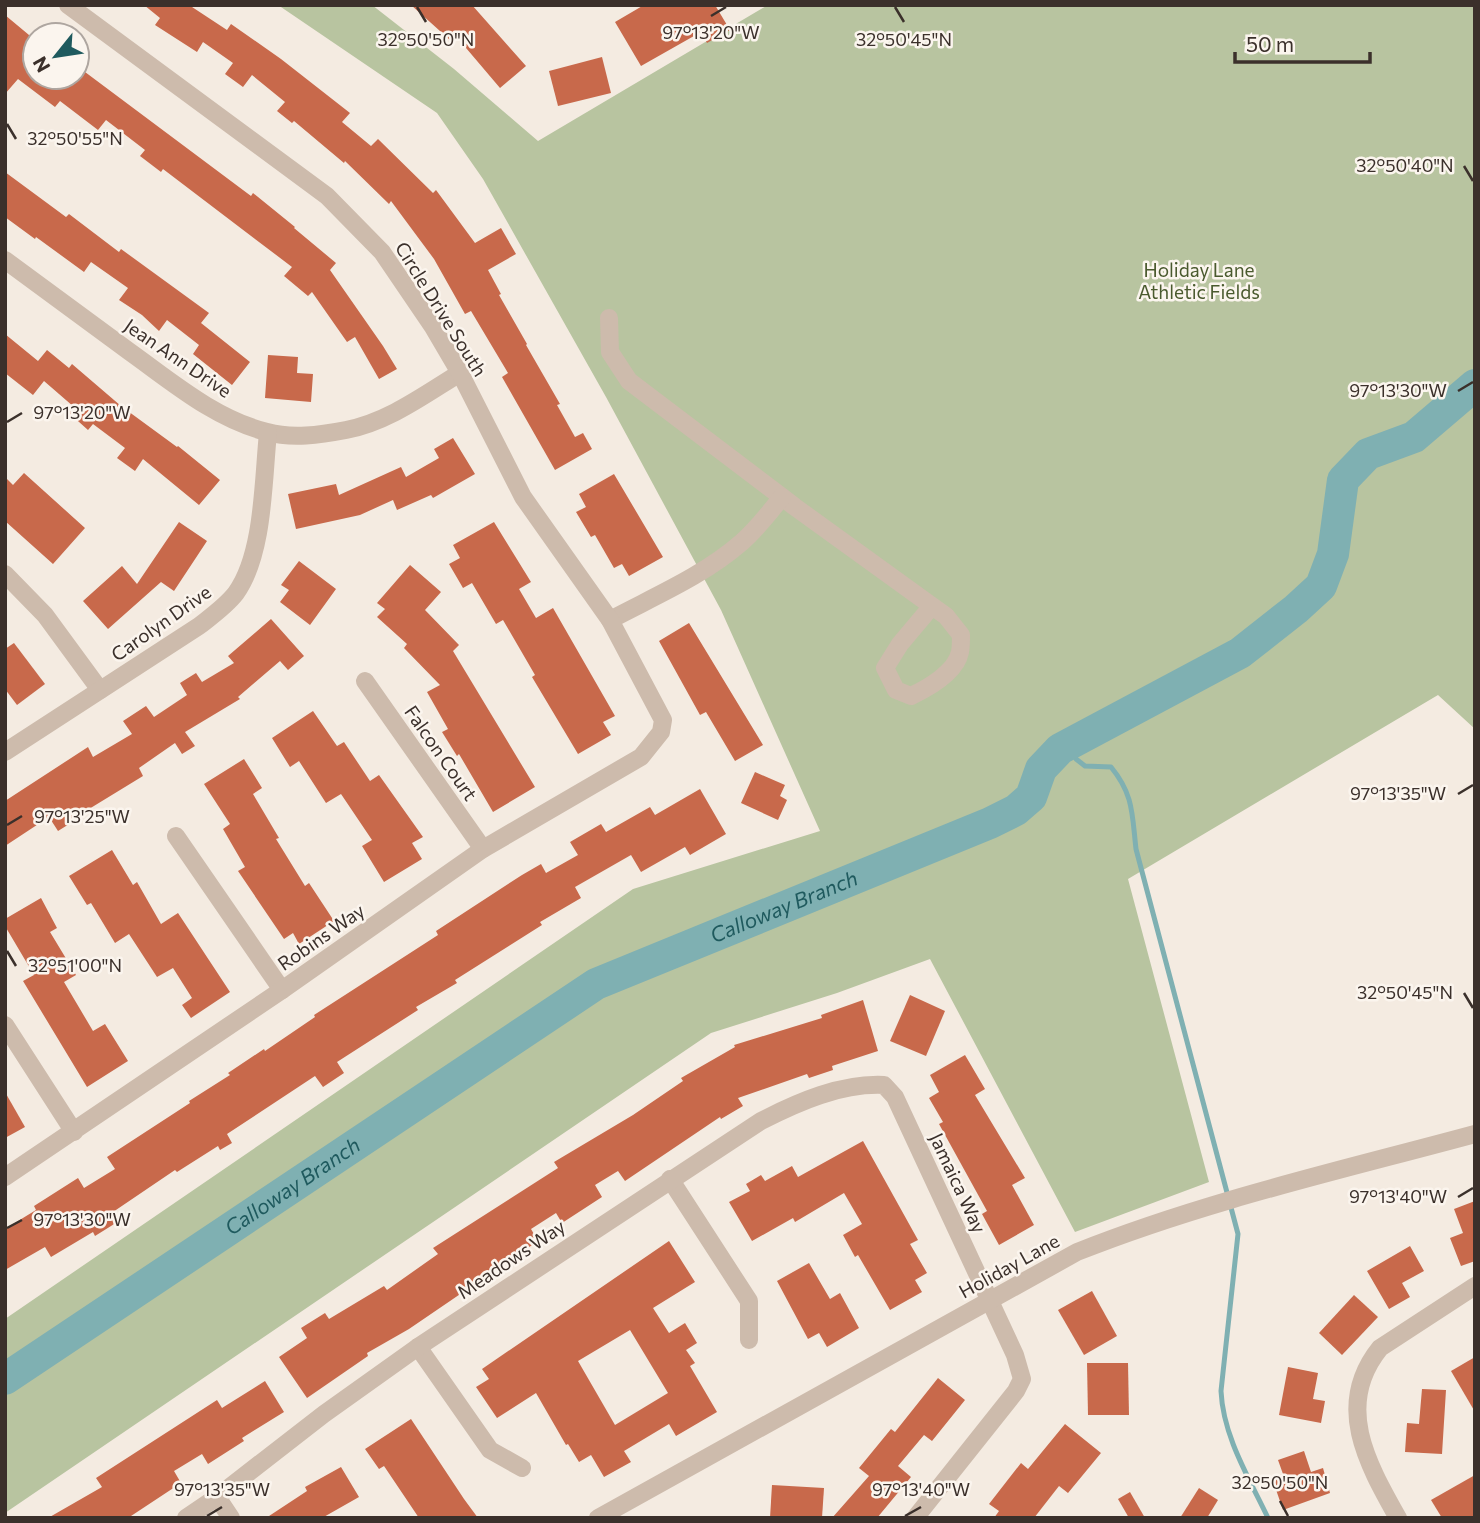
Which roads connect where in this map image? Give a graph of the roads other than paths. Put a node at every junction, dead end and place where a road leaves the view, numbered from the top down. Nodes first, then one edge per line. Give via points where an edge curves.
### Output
1 (68, 5) edge
2 (5, 260) edge
3 (610, 318) dead end
4 (460, 373) junction
5 (268, 433) junction
6 (782, 497) junction
7 (5, 574) edge
8 (932, 606) junction
9 (610, 620) junction
10 (365, 681) dead end
11 (100, 690) junction
12 (661, 733) joint
13 (5, 752) edge
14 (176, 836) dead end
15 (483, 849) junction
16 (282, 990) junction
17 (5, 1025) edge
18 (884, 1085) joint
19 (74, 1132) junction
20 (1475, 1134) edge
21 (5, 1177) edge
22 (670, 1179) junction
23 (1475, 1286) edge
24 (989, 1301) junction
25 (749, 1340) dead end
26 (418, 1347) junction
27 (522, 1468) dead end
28 (217, 1497) junction
29 (186, 1518) edge
30 (231, 1518) edge
31 (598, 1518) edge
32 (915, 1518) edge
33 (1398, 1518) edge

1 - 4 street, Circle Drive South via 327,196 382,252
2 - 5 street, Jean Ann Drive via 186,393 240,424
3 - 6 street via 610,352 629,381
4 - 5 street, Jean Ann Drive via 377,421 296,437
4 - 9 street, Circle Drive South via 523,497
5 - 11 street, Carolyn Drive via 256,548 238,590 200,626
6 - 8 street
6 - 9 street via 742,541 690,578
7 - 11 street via 45,615
8 - 8 street via 885,668 896,690 911,696 928,688 960,654 961,635
9 - 12 street, Circle Drive South via 663,720
10 - 15 street, Falcon Court
11 - 13 street, Carolyn Drive
12 - 15 street, Robins Way via 641,757
14 - 16 street
15 - 16 street, Robins Way
16 - 19 street, Robins Way
17 - 19 street
18 - 22 street, Meadows Way via 828,1093 789,1107
18 - 24 street, Jamaica Way via 895,1097
19 - 21 street, Robins Way
20 - 24 street, Holiday Lane via 1118,1235 1077,1252
22 - 25 street via 749,1301
22 - 26 street, Meadows Way
23 - 33 street via 1380,1348 1368,1362 1356,1406 1358,1427 1371,1469
24 - 31 street, Holiday Lane
24 - 32 street, Jamaica Way via 1022,1379
26 - 27 street via 490,1450
26 - 28 street, Meadows Way
28 - 29 street, Meadows Way
28 - 30 street

